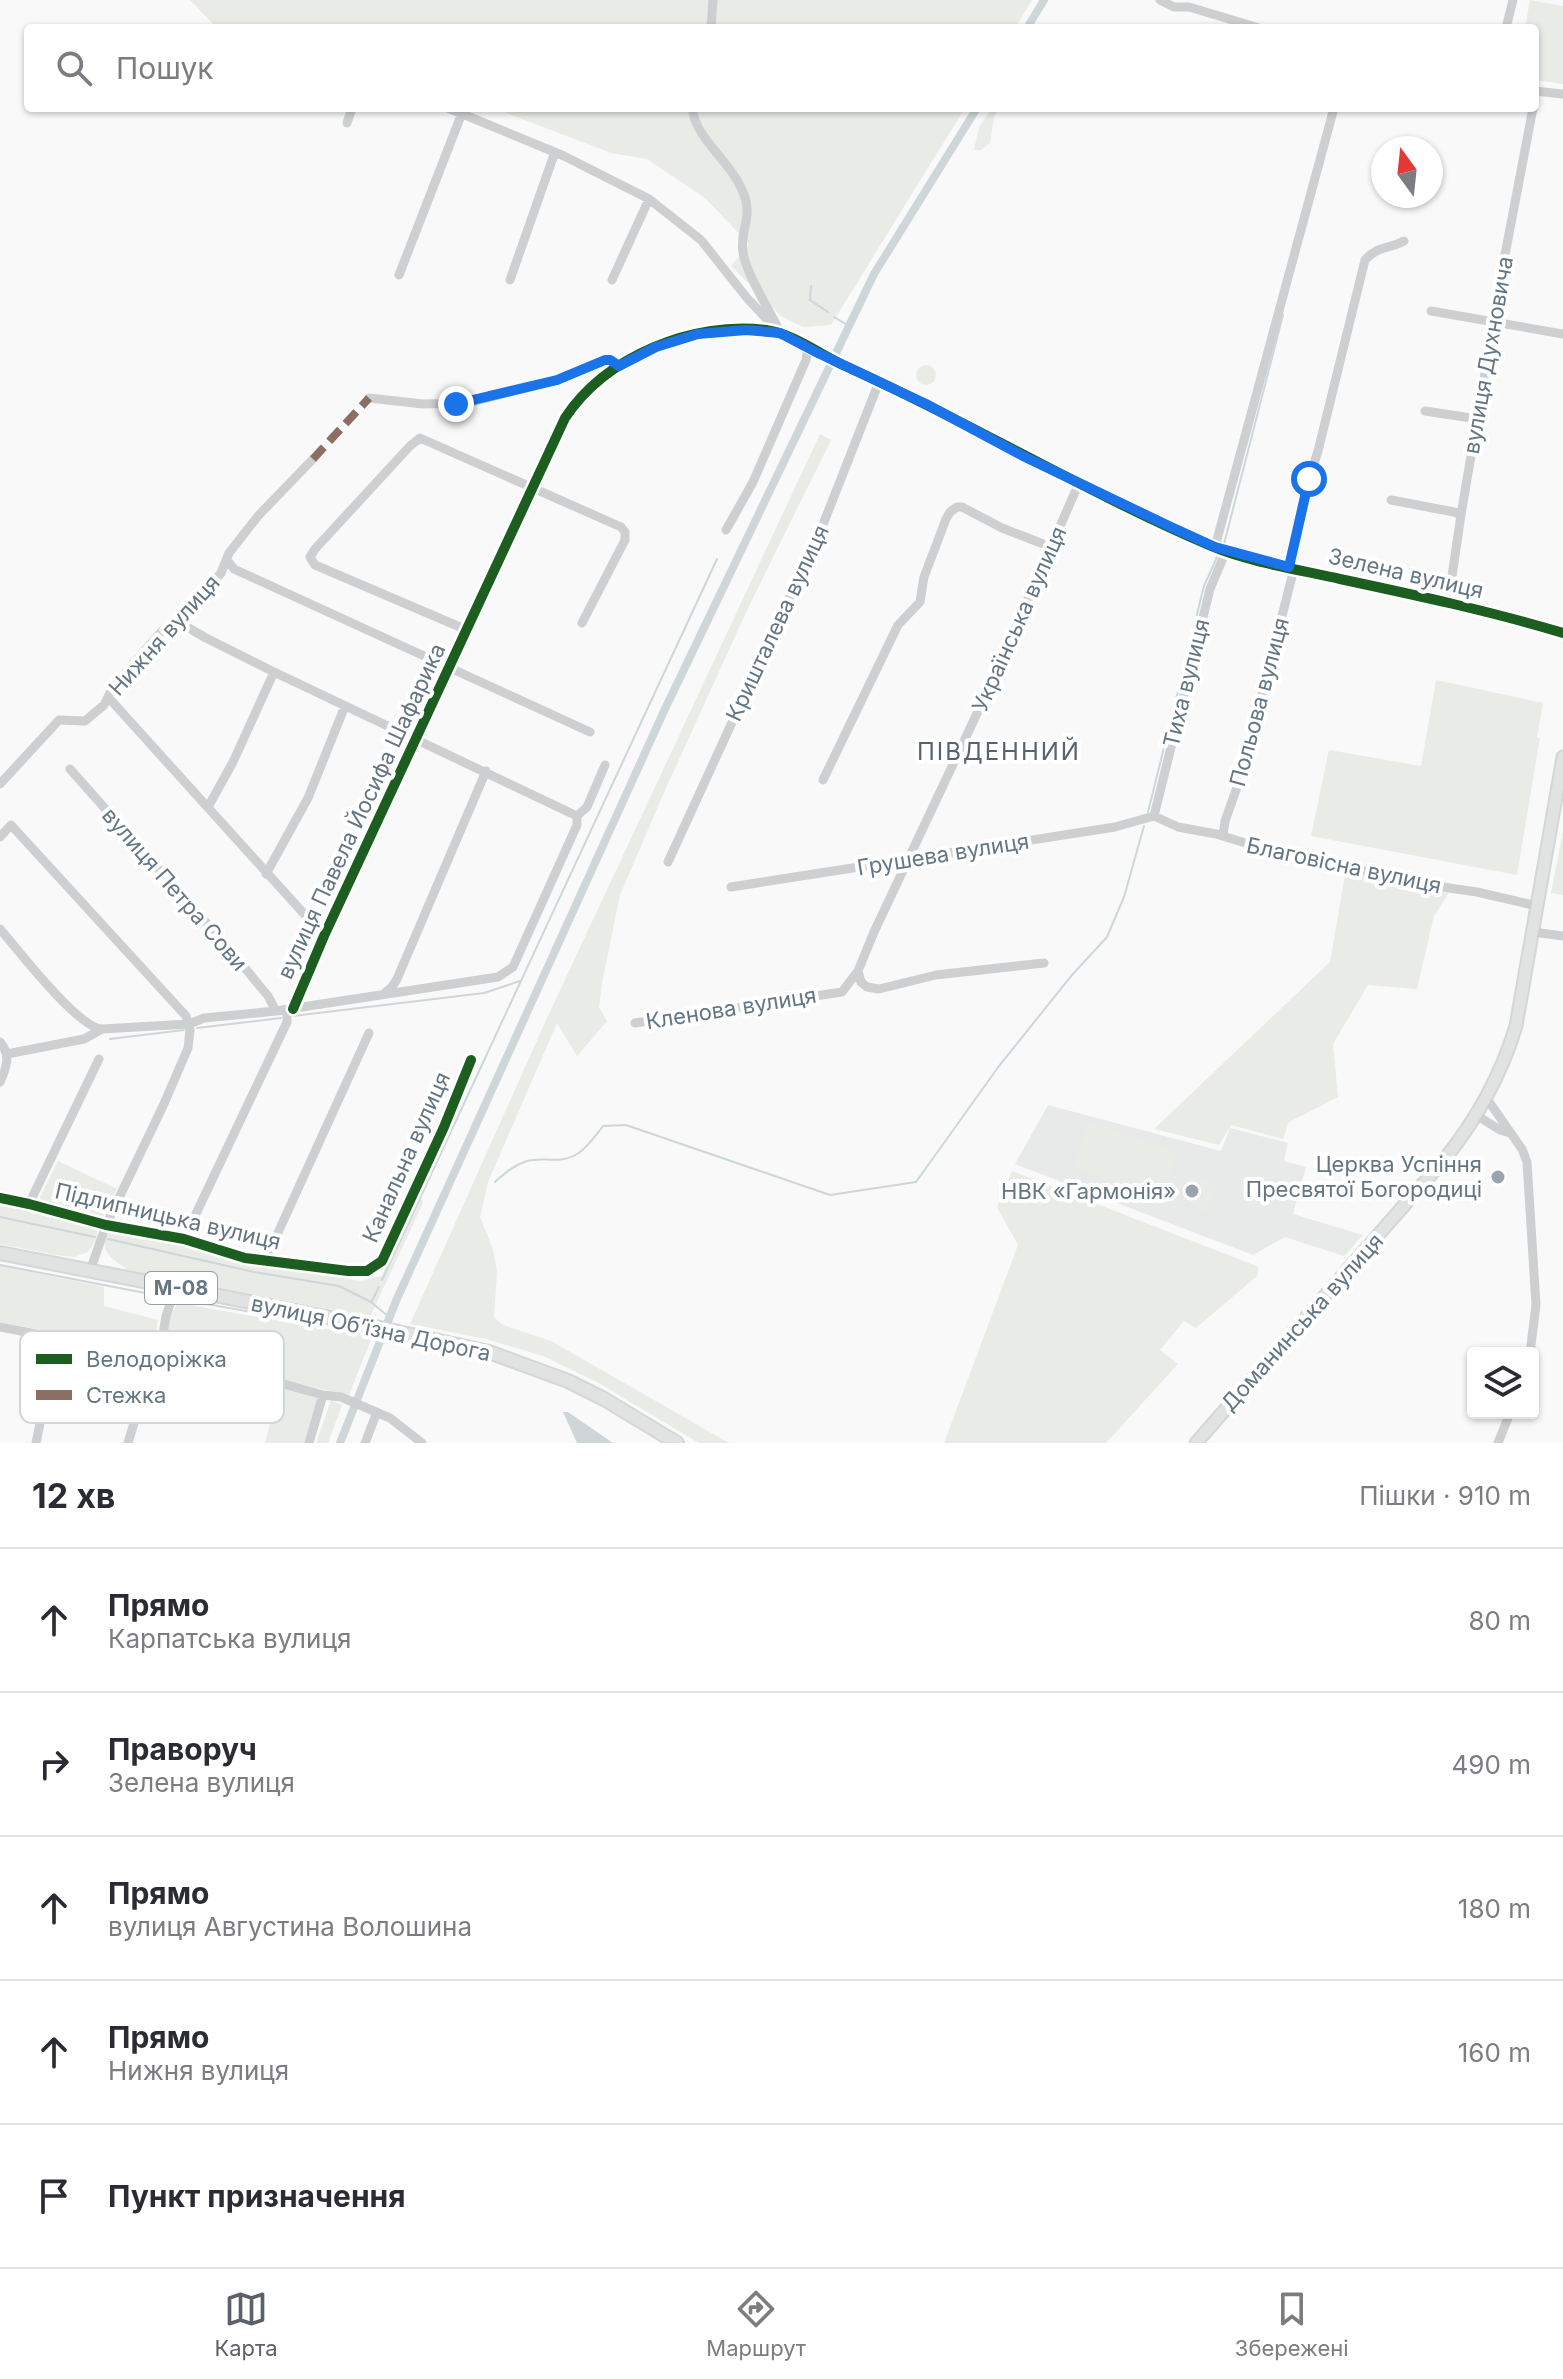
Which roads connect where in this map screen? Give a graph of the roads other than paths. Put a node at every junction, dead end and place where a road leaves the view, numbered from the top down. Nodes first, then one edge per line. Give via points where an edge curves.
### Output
1 (713, 0) edge
2 (1160, 0) edge
3 (1513, 0) edge
4 (711, 24) edge
5 (1246, 24) edge
6 (1507, 24) edge
7 (1539, 93) edge
8 (1563, 94) edge
9 (351, 112) edge
10 (693, 112) edge
11 (1333, 112) edge
12 (1532, 112) edge
13 (462, 113) joint
14 (347, 123) dead end
15 (555, 152) junction
16 (649, 199) junction
17 (1404, 241) dead end
18 (399, 275) dead end
19 (510, 280) dead end
20 (612, 280) dead end
21 (1431, 311) dead end
22 (1495, 321) junction
23 (780, 333) junction
24 (1563, 334) edge
25 (808, 348) junction
26 (619, 366) junction
27 (879, 382) junction
28 (369, 398) dead end
29 (1425, 411) dead end
30 (1478, 419) junction
31 (313, 459) dead end
32 (1079, 483) junction
33 (532, 487) junction
34 (1391, 500) dead end
35 (1461, 515) junction
36 (726, 530) dead end
37 (1051, 547) junction
38 (1215, 547) junction
39 (1226, 551) junction
40 (227, 560) junction
41 (1291, 568) junction
42 (1448, 603) junction
43 (175, 620) junction
44 (582, 623) dead end
45 (467, 630) junction
46 (1563, 633) edge
47 (449, 666) junction
48 (274, 672) junction
49 (108, 697) junction
50 (345, 706) junction
51 (590, 732) dead end
52 (417, 739) junction
53 (1563, 757) edge
54 (605, 765) dead end
55 (70, 769) dead end
56 (486, 771) junction
57 (823, 780) dead end
58 (0, 784) edge
59 (208, 807) junction
60 (577, 816) junction
61 (1154, 816) junction
62 (1223, 836) junction
63 (0, 837) edge
64 (909, 859) junction
65 (668, 862) dead end
66 (266, 874) junction
67 (731, 887) dead end
68 (1537, 906) junction
69 (0, 929) edge
70 (1533, 932) junction
71 (324, 936) junction
72 (1563, 936) edge
73 (1044, 963) dead end
74 (858, 971) junction
75 (382, 995) junction
76 (285, 1010) junction
77 (635, 1023) dead end
78 (189, 1024) junction
79 (102, 1029) junction
80 (369, 1033) dead end
81 (0, 1042) edge
82 (7, 1054) junction
83 (99, 1059) dead end
84 (471, 1060) dead end
85 (0, 1082) edge
86 (1485, 1096) junction
87 (1476, 1115) junction
88 (1510, 1133) junction
89 (0, 1198) edge
90 (29, 1204) junction
91 (106, 1225) junction
92 (184, 1239) junction
93 (0, 1253) edge
94 (263, 1260) junction
95 (374, 1268) joint
96 (90, 1271) junction
97 (176, 1287) junction
98 (0, 1327) edge
99 (21, 1331) edge
100 (164, 1331) edge
101 (1531, 1347) edge
102 (284, 1384) edge
103 (323, 1395) junction
104 (373, 1410) junction
105 (1508, 1419) edge
106 (40, 1423) edge
107 (135, 1423) edge
108 (36, 1443) edge
109 (128, 1443) edge
110 (309, 1443) edge
111 (365, 1443) edge
112 (422, 1443) edge
113 (677, 1443) edge
114 (1196, 1443) edge
115 (1498, 1443) edge

1 - 4 street
2 - 5 street
3 - 6 street
7 - 8 street
9 - 14 street
10 - 23 street via 701,134 727,163 743,192 749,212 745,261
11 - 38 street
12 - 22 street, вулиця Духновича
13 - 15 street
13 - 18 street
15 - 16 street
15 - 19 street
16 - 20 street
16 - 23 street via 701,240
17 - 41 street, Польова вулиця via 1375,249 1365,260
21 - 22 street
22 - 24 street
22 - 30 street, вулиця Духновича
23 - 25 street, Зелена вулиця
23 - 26 street via 698,334
25 - 27 street, Зелена вулиця
25 - 36 street via 753,482
26 - 28 street via 605,360 557,380 456,404
26 - 33 street, вулиця Павела Йосифа Шафарика via 577,400
27 - 32 street, Зелена вулиця
27 - 65 street, Кришталева вулиця via 824,522
29 - 30 street
30 - 35 street, вулиця Духновича
31 - 40 street, Нижня вулиця via 258,516
32 - 37 street, Українська вулиця
32 - 38 street, Зелена вулиця
33 - 44 street via 625,532
33 - 45 street, вулиця Павела Йосифа Шафарика
33 - 45 street via 420,438 312,553 315,565
34 - 35 street
35 - 42 street, вулиця Духновича
37 - 57 street via 962,507 950,512 924,577 920,602 898,625
37 - 64 street, Українська вулиця
38 - 39 street, Зелена вулиця
39 - 41 street, Зелена вулиця
39 - 61 street, Тиха вулиця via 1210,589
40 - 43 street, Нижня вулиця via 191,608
40 - 47 street via 234,569
41 - 42 street, Зелена вулиця
41 - 62 street, Польова вулиця
42 - 46 street, Зелена вулиця
43 - 48 street
43 - 49 street, Нижня вулиця
45 - 47 street, вулиця Павела Йосифа Шафарика
47 - 51 street
47 - 52 street, вулиця Павела Йосифа Шафарика
48 - 50 street
48 - 59 street
49 - 58 street, Нижня вулиця via 85,721 59,720
49 - 59 street
50 - 52 street
50 - 66 street via 308,798
52 - 56 street
52 - 71 street, вулиця Павела Йосифа Шафарика
53 - 68 main road, Доманинська вулиця
54 - 60 street via 587,807
55 - 76 street, вулиця Петра Сови
56 - 60 street
56 - 75 street via 397,979
59 - 66 street
60 - 75 street via 513,967 498,977
61 - 62 street, Благовісна вулиця
61 - 64 street, Грушева вулиця via 1115,827
62 - 68 street, Благовісна вулиця
63 - 78 street via 11,825
64 - 67 street, Грушева вулиця
64 - 74 street, Українська вулиця
66 - 71 street
68 - 70 main road, Доманинська вулиця
69 - 79 street via 61,999 93,1028
70 - 72 street
70 - 86 main road, Доманинська вулиця via 1516,1026
71 - 76 street, вулиця Павела Йосифа Шафарика
73 - 74 street via 936,975 879,989 861,982
74 - 77 street, Кленова вулиця via 842,992
75 - 76 street
76 - 78 street
76 - 92 street, вулиця Павела Йосифа Шафарика via 287,1022
78 - 79 street
78 - 91 street via 188,1048
79 - 82 street via 64,1044
80 - 94 street
81 - 82 street
82 - 85 street
83 - 90 street
84 - 95 street, Канальна вулиця via 386,1253
86 - 87 main road, Доманинська вулиця
86 - 88 street
87 - 88 street
87 - 114 main road, Доманинська вулиця via 1443,1161
88 - 101 street via 1528,1168 1536,1305
89 - 90 street, Підлипницька вулиця
90 - 91 street, Підлипницька вулиця
91 - 92 street, Підлипницька вулиця
91 - 96 street
92 - 94 street, Підлипницька вулиця
93 - 96 highway, вулиця Обʼїзна Дорога / М-08
94 - 95 street, Підлипницька вулиця via 348,1271
96 - 97 highway, вулиця Обʼїзна Дорога / М-08
97 - 100 street
97 - 113 highway, вулиця Обʼїзна Дорога / М-08 via 489,1352 551,1373
98 - 99 street
102 - 103 street
103 - 104 street
103 - 110 street
104 - 111 street
104 - 112 street
105 - 115 street
106 - 108 street
107 - 109 street

